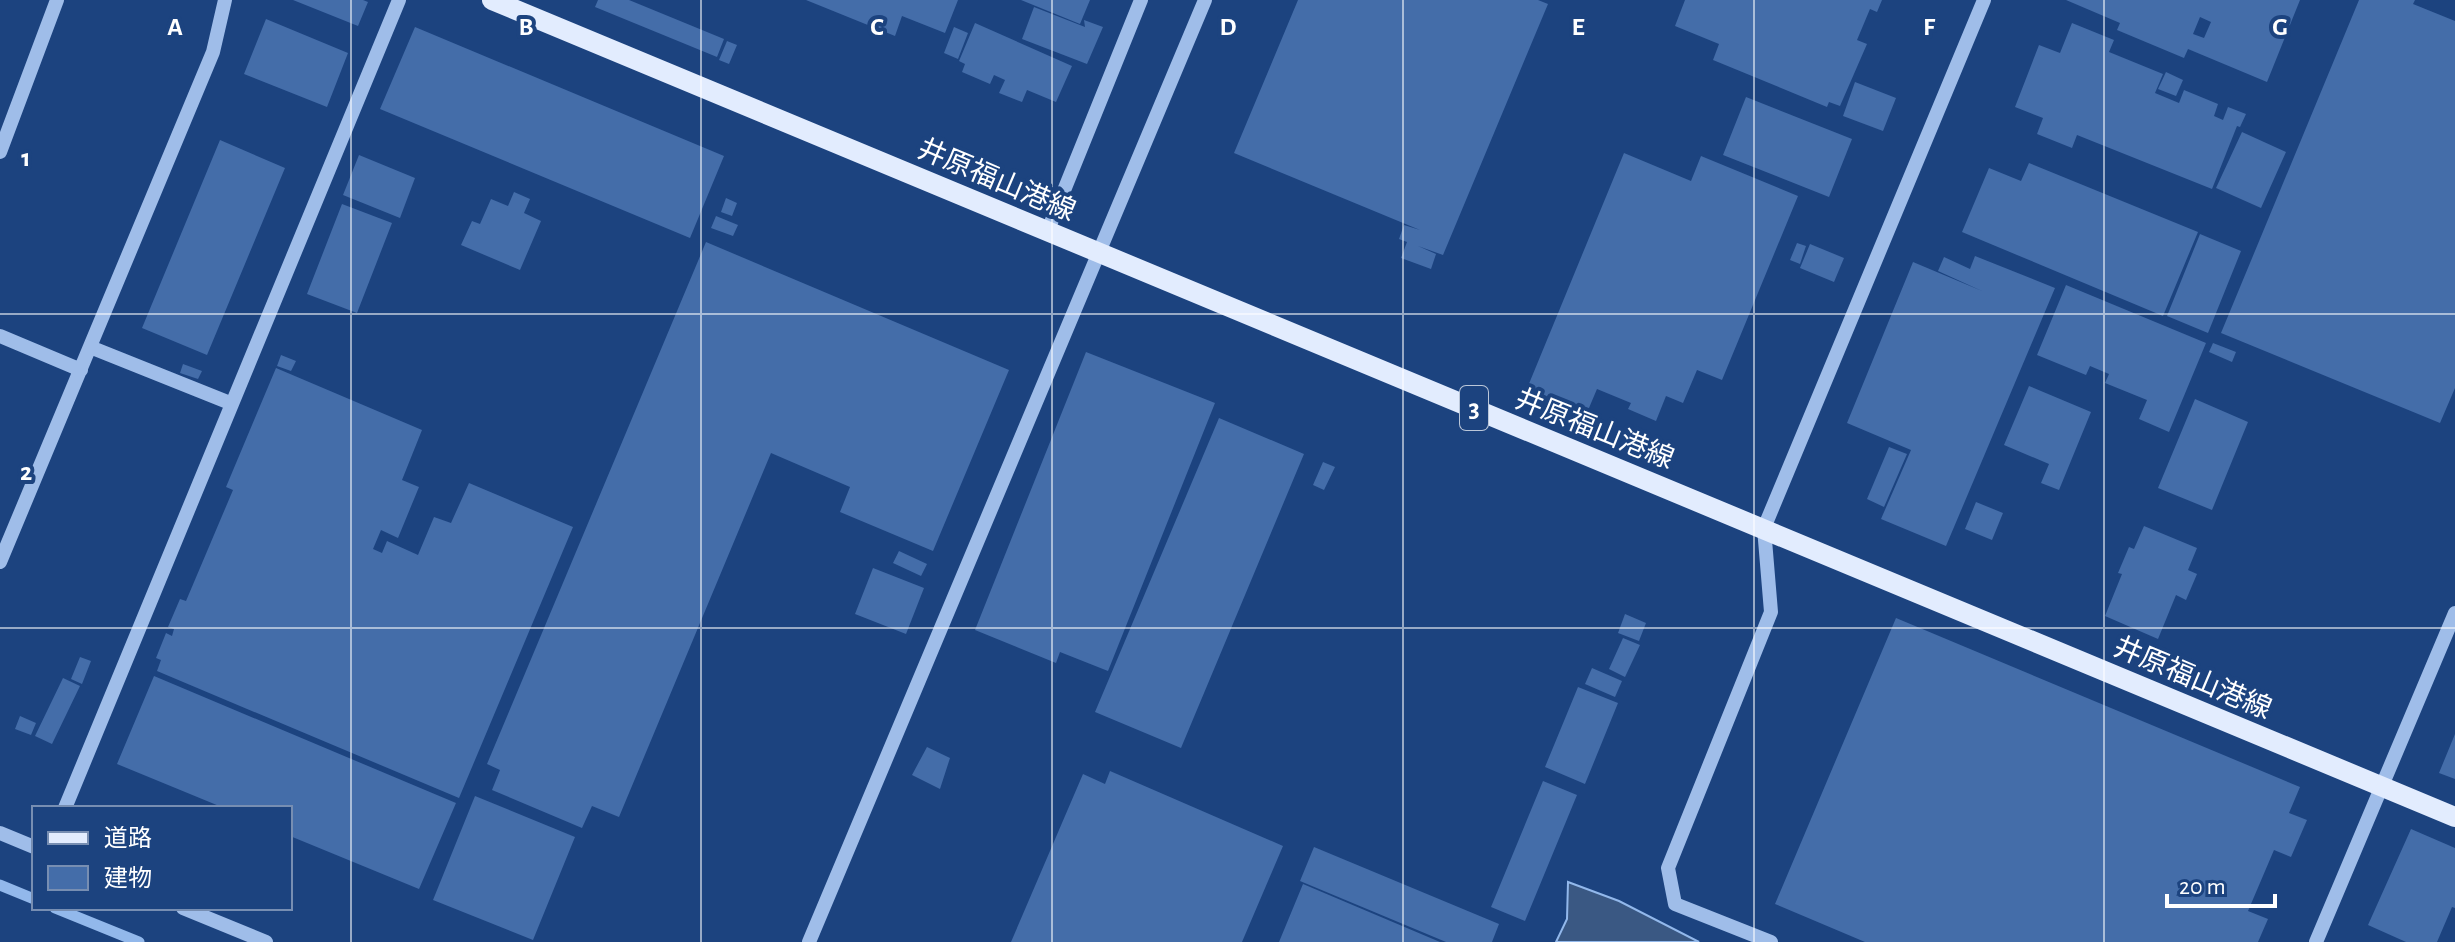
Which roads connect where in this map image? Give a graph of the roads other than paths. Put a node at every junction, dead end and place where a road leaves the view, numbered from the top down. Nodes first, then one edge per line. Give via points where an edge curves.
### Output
1 (57, 0) edge
2 (225, 0) edge
3 (399, 0) edge
4 (492, 0) edge
5 (1141, 0) edge
6 (1205, 0) edge
7 (1984, 0) edge
8 (0, 152) edge
9 (1048, 230) junction
10 (1099, 253) junction
11 (0, 336) edge
12 (90, 347) junction
13 (81, 370) junction
14 (230, 403) junction
15 (1764, 528) junction
16 (0, 562) edge
17 (2455, 613) edge
18 (2383, 787) junction
19 (66, 806) edge
20 (2455, 817) edge
21 (0, 833) edge
22 (32, 846) edge
23 (188, 910) edge
24 (266, 942) edge
25 (809, 942) edge
26 (1771, 942) edge
27 (2316, 942) edge

1 - 8 street
2 - 12 street via 213,52
3 - 14 street
4 - 9 main road, 井原福山港線 / 3
5 - 9 street
6 - 10 street
7 - 15 street
9 - 10 main road, 井原福山港線 / 3
10 - 15 main road, 井原福山港線 / 3
10 - 25 street
11 - 13 street
12 - 13 street
12 - 14 street
13 - 16 street
14 - 19 street
15 - 18 main road, 井原福山港線 / 3
15 - 26 street via 1771,612 1668,868 1675,904
17 - 18 street
18 - 20 main road, 井原福山港線 / 3
18 - 27 street
21 - 22 street
23 - 24 street

